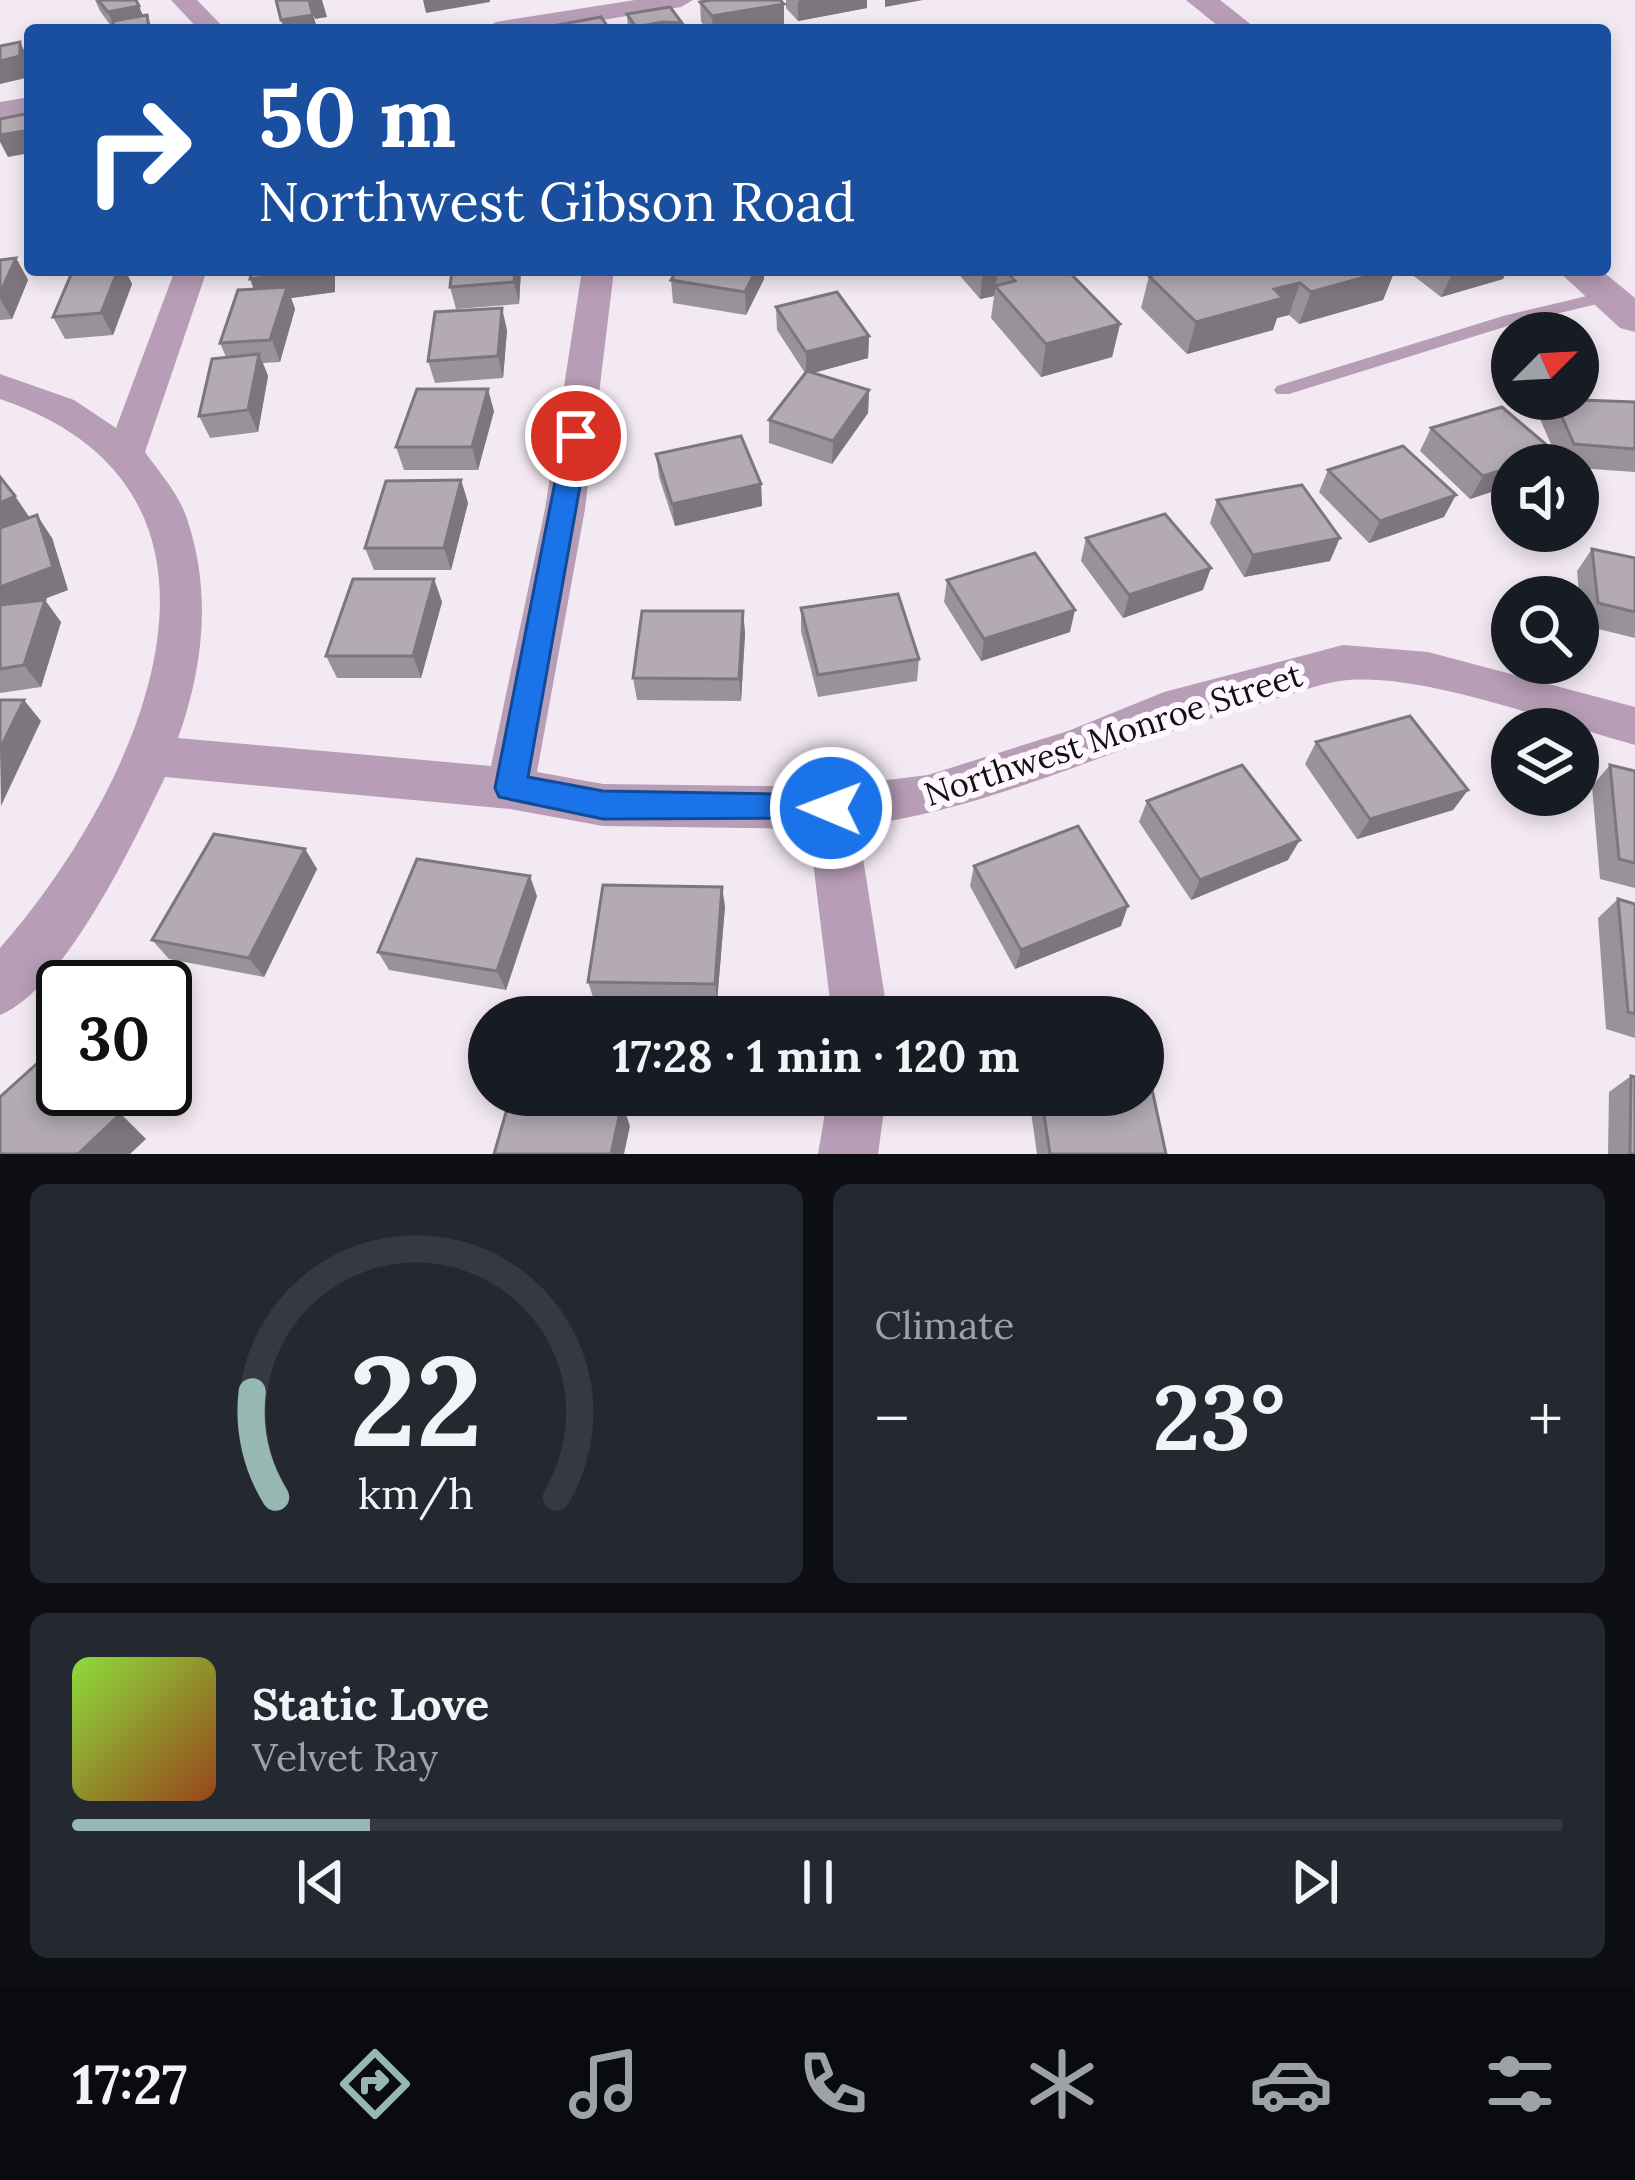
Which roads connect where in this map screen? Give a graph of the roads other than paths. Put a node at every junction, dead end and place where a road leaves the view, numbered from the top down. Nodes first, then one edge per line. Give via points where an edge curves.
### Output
1 (183, 0) edge
2 (681, 0) edge
3 (1201, 0) edge
4 (207, 24) edge
5 (533, 24) edge
6 (1235, 24) edge
7 (189, 276) edge
8 (597, 276) edge
9 (1606, 295) edge
10 (0, 386) edge
11 (1283, 390) dead end
12 (125, 455) junction
13 (1635, 726) edge
14 (154, 757) junction
15 (510, 788) junction
16 (831, 808) junction
17 (0, 989) edge
18 (857, 996) edge
19 (854, 1116) edge
20 (848, 1154) edge

1 - 4 street
2 - 5 street
3 - 6 street
7 - 12 street
8 - 15 street via 565,509
9 - 11 lane
10 - 12 street via 70,412
12 - 14 street via 146,479 182,572 176,675
13 - 16 street, Northwest Monroe Street via 1429,670 1343,663 1164,711 1080,748 928,796
14 - 15 street, Northwest Monroe Street
14 - 17 street via 71,902
15 - 16 street, Northwest Monroe Street via 603,805
16 - 18 street
19 - 20 street

